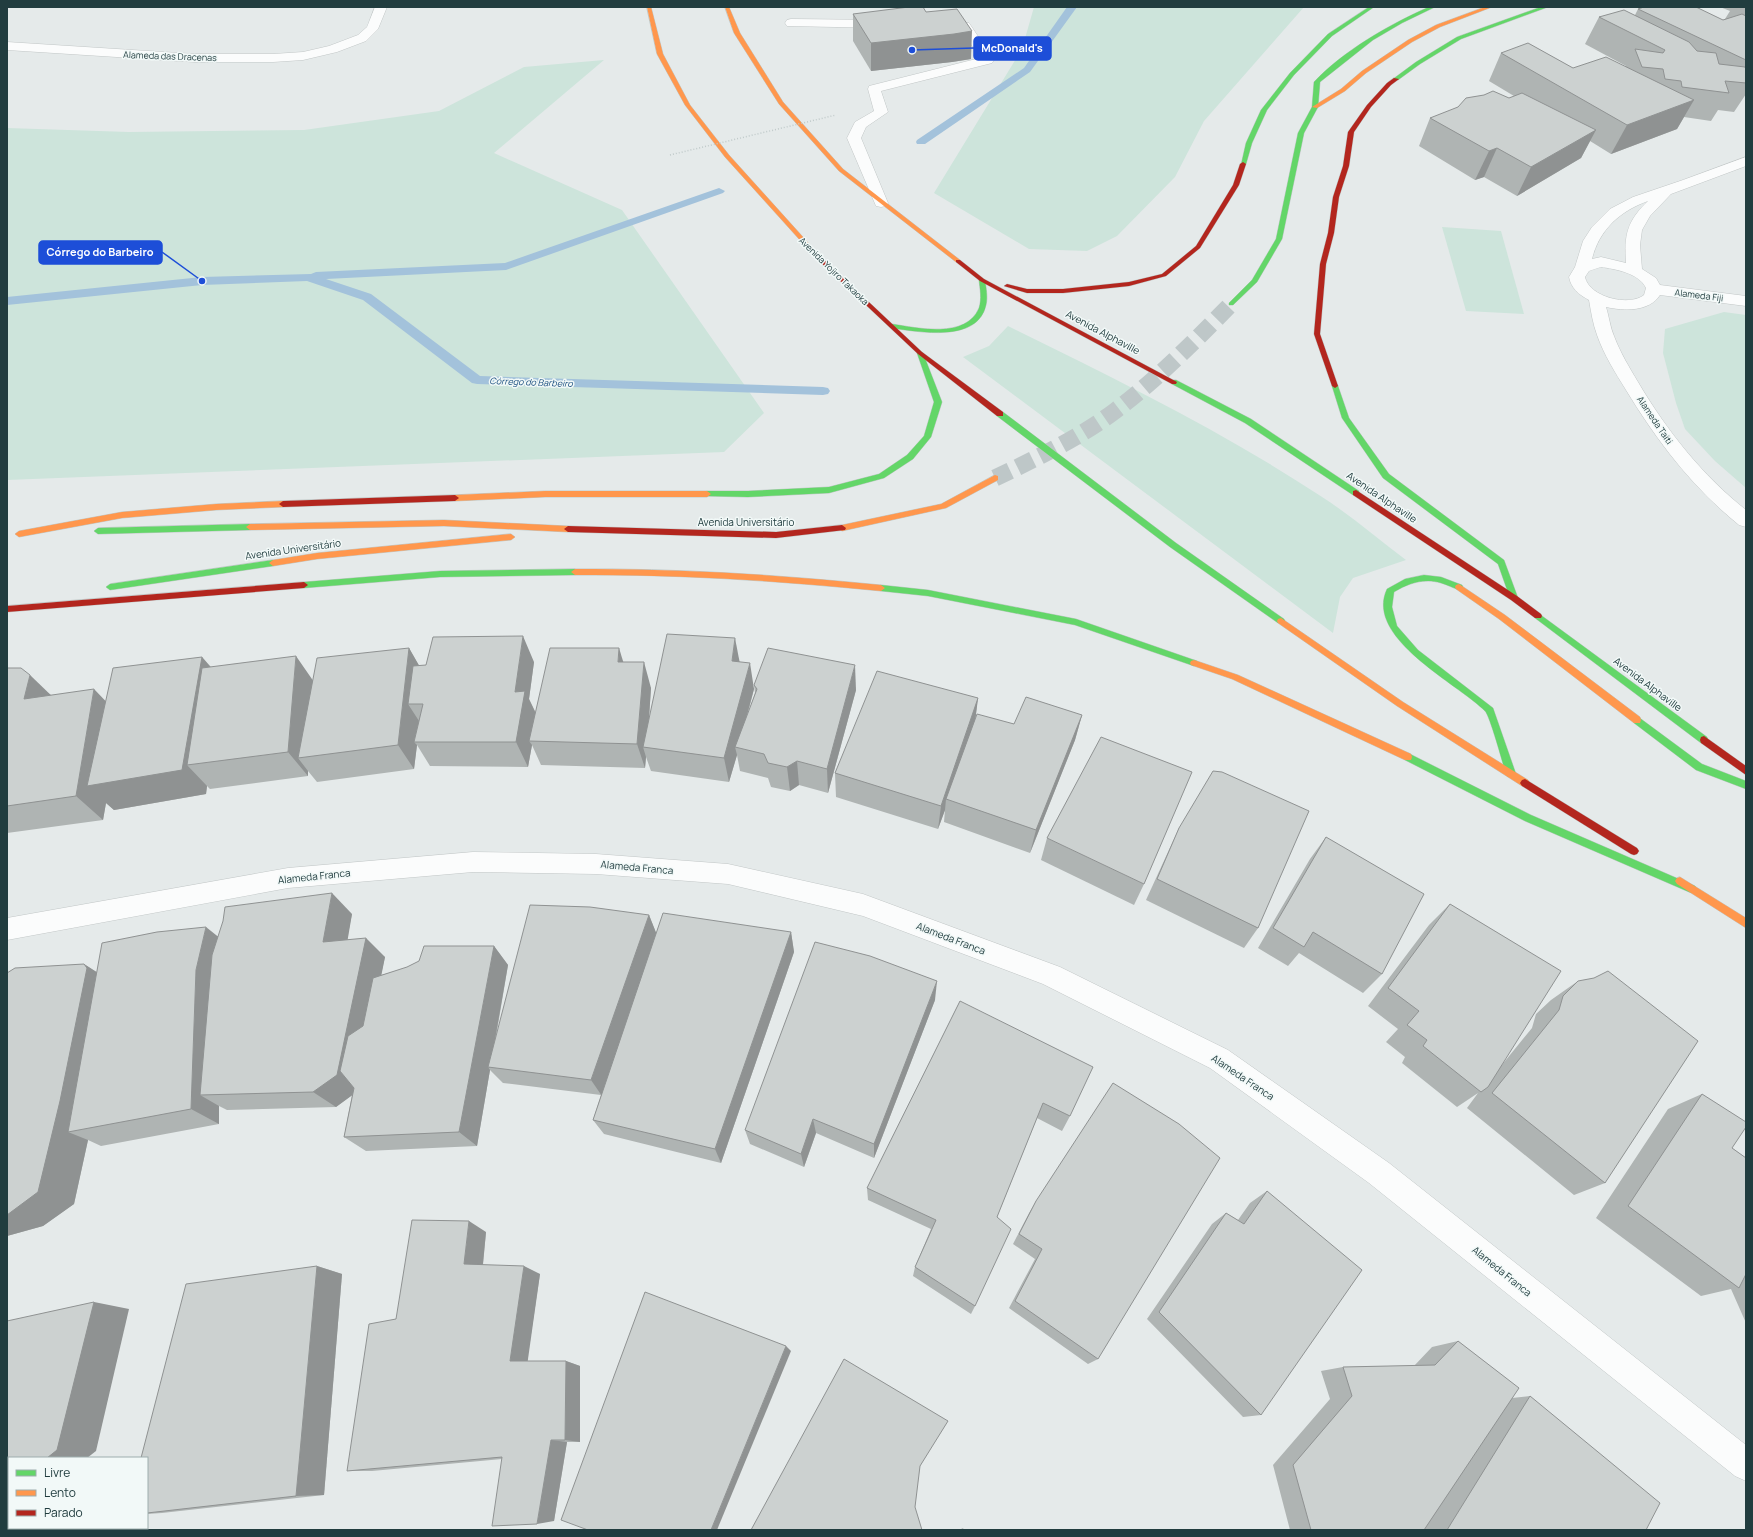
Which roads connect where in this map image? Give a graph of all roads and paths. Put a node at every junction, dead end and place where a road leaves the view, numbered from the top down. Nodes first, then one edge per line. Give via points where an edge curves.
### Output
1 (381, 7) edge
2 (649, 7) edge
3 (727, 7) edge
4 (1372, 7) edge
5 (1433, 7) edge
6 (1490, 7) edge
7 (1546, 7) edge
8 (791, 23) dead end
9 (894, 24) edge
10 (933, 25) edge
11 (7, 46) edge
12 (1315, 107) junction
13 (836, 115) dead end
14 (670, 155) dead end
15 (1746, 161) edge
16 (1668, 191) junction
17 (882, 203) junction
18 (1582, 267) junction
19 (1634, 270) junction
20 (982, 280) junction
21 (1652, 289) junction
22 (1596, 298) junction
23 (1746, 301) edge
24 (1231, 304) tunnel mouth
25 (892, 326) junction
26 (920, 353) junction
27 (995, 478) tunnel mouth
28 (1746, 520) edge
29 (584, 530) junction
30 (19, 534) junction
31 (7, 535) edge
32 (98, 588) dead end
33 (45, 596) dead end
34 (1514, 598) junction
35 (7, 602) edge
36 (7, 609) edge
37 (1746, 771) edge
38 (1511, 774) junction
39 (1746, 785) edge
40 (1692, 889) junction
41 (1746, 923) edge
42 (7, 929) edge
43 (1746, 1465) edge

1 - 11 street, Alameda das Dracenas via 372,29 362,38 333,49 303,56 195,58
2 - 25 main road, Avenida Yojiro Takaoka via 660,54 688,105 727,156 810,250
3 - 17 main road via 737,33 781,103 841,170
4 - 20 main road via 1330,35 1292,74 1264,110 1249,143 1236,185 1222,210 1198,247 1164,275 1130,284 1063,291 1026,291
5 - 12 main road via 1375,35 1345,57 1317,82
6 - 12 main road via 1438,26 1410,41 1364,72 1344,90
7 - 34 main road via 1459,38 1389,84 1369,106 1352,132 1346,166 1336,197 1323,264 1316,334 1346,418 1386,476 1502,562
8 - 9 street
10 - 17 street via 965,26 988,60 874,88 881,112 860,125 854,138
12 - 24 main road via 1301,133 1279,239 1255,281
13 - 14 path, bridge
15 - 16 street
16 - 18 street via 1633,202 1601,223 1585,251
16 - 19 street via 1643,214 1636,227 1633,237
17 - 20 main road
18 - 19 street via 1612,263
18 - 22 street via 1576,278 1580,286
19 - 21 street via 1649,282
20 - 25 main road via 982,308 975,321 959,329 938,332
20 - 34 main road, Avenida Alphaville via 1248,421
21 - 22 street via 1652,295 1648,299 1636,304 1620,305
21 - 23 street, Alameda Fiji
22 - 28 street, Alameda Taiti via 1606,335 1624,373 1647,411 1693,472 1724,503
25 - 26 main road, Avenida Yojiro Takaoka
26 - 30 main road via 938,402 927,437 910,458 881,476 829,490 748,494 545,494 216,507 122,515
26 - 38 main road, Avenida Yojiro Takaoka via 1179,549 1400,704
27 - 29 main road, Avenida Universitário via 943,506 837,529 776,535
29 - 30 main road, Avenida Universitário via 444,523
29 - 32 main road, Avenida Universitário via 316,556
30 - 31 main road, Avenida Universitário
33 - 35 main road
34 - 37 main road, Avenida Alphaville
36 - 40 main road via 440,574 607,571 770,577 928,593 1076,622 1235,677 1397,752 1528,818
38 - 39 main road via 1490,710 1415,652 1393,626 1388,607 1390,592 1402,583 1430,577 1449,582 1468,592 1699,768
38 - 40 main road
40 - 41 main road
42 - 43 street, Alameda Franca via 288,878 472,862 596,864 728,874 863,905 1051,975 1219,1059 1379,1173

